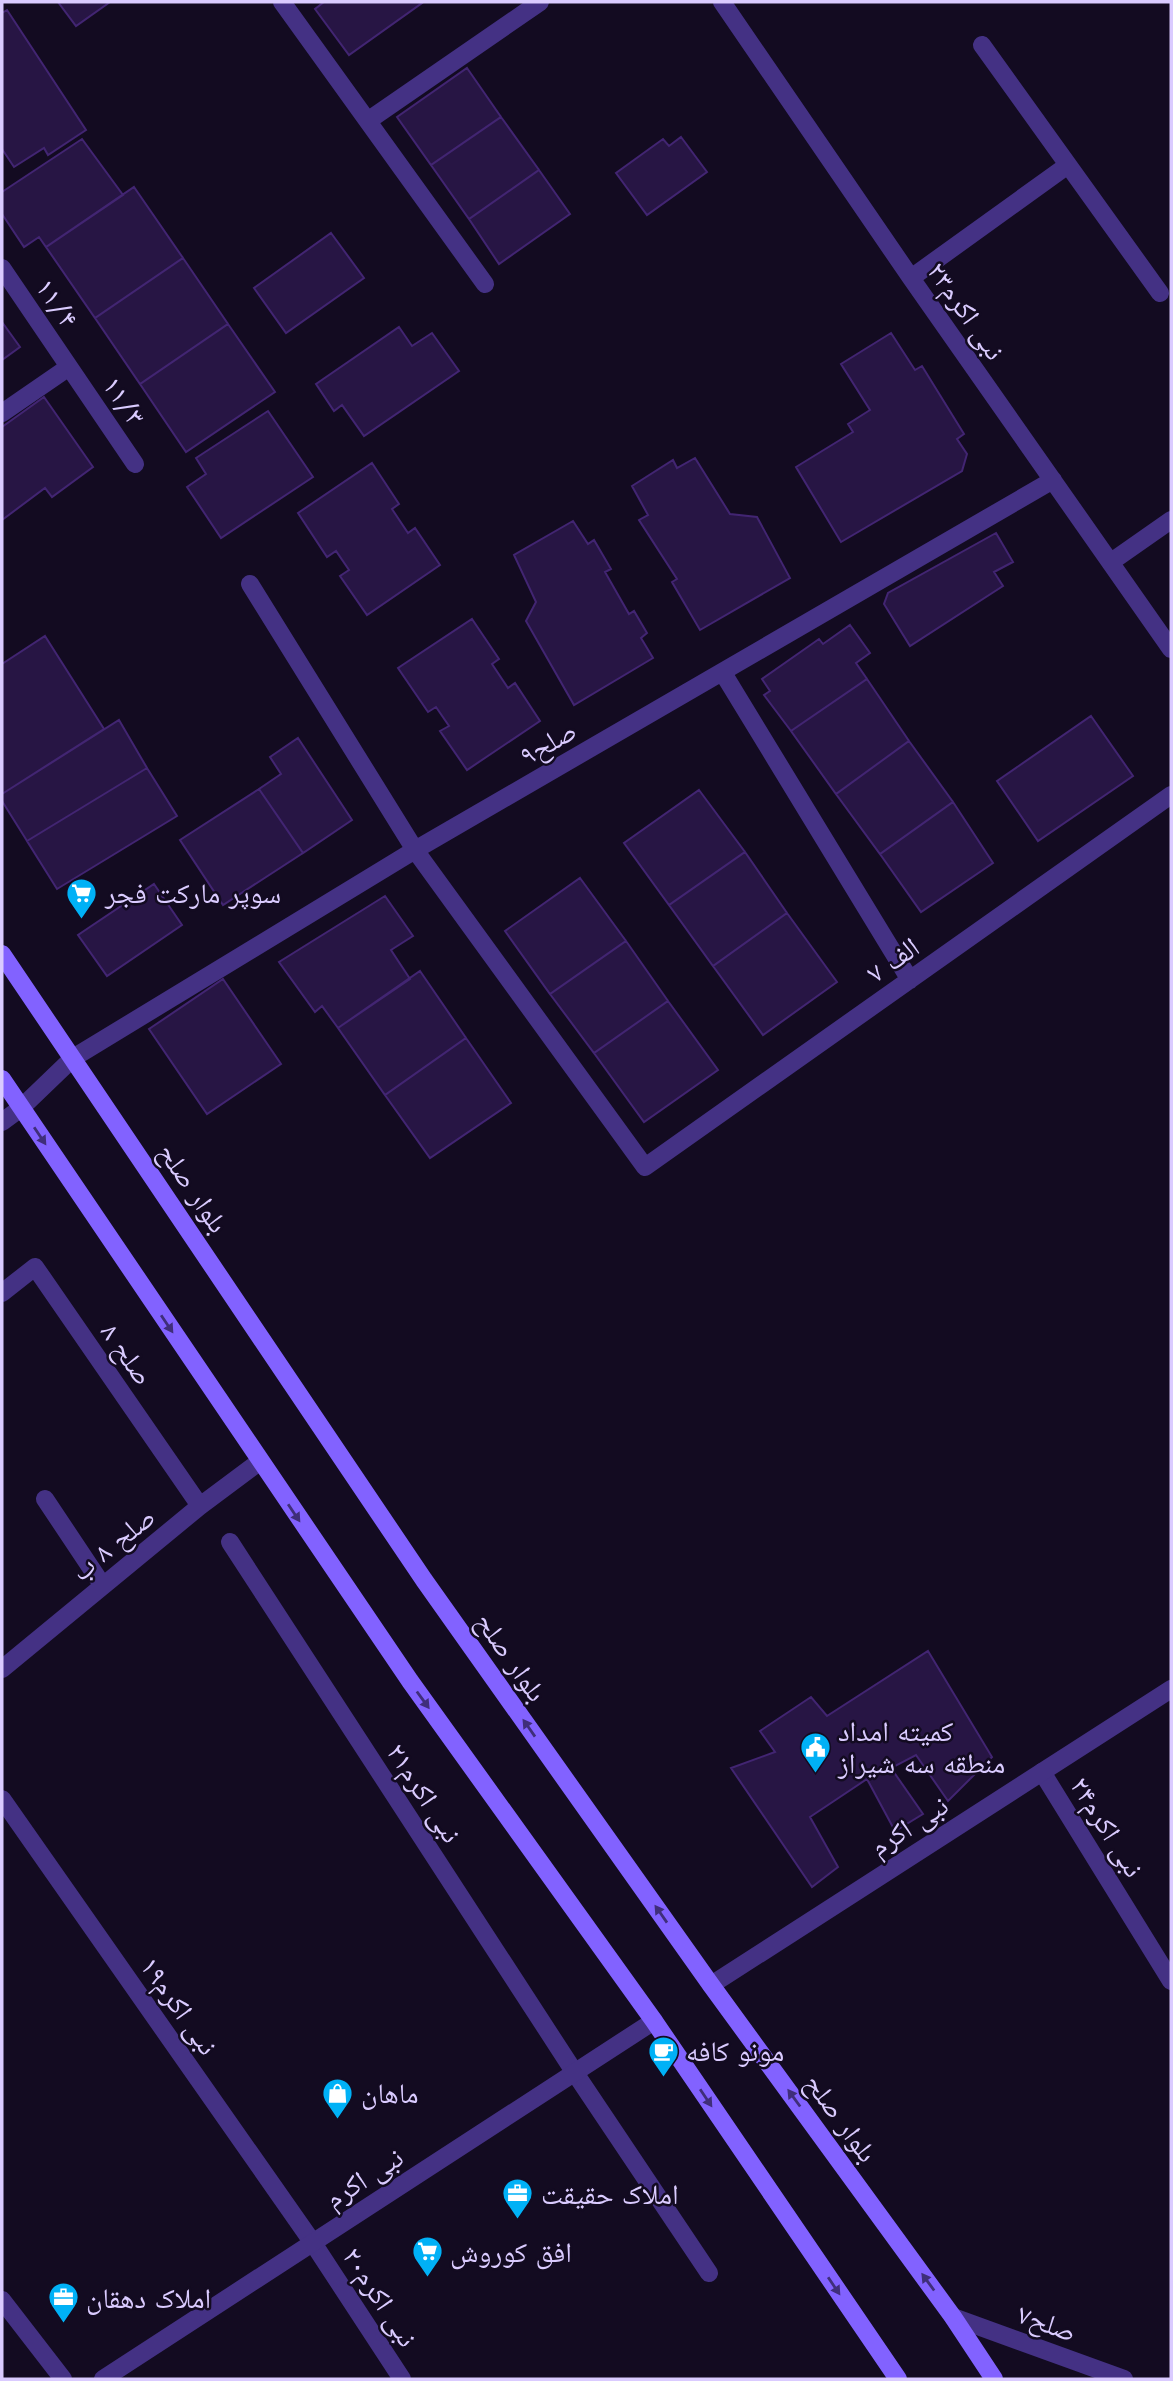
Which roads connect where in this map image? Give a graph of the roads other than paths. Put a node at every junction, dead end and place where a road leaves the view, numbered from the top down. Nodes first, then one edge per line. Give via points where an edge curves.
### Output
1 (282, 2) edge
2 (540, 2) edge
3 (722, 2) edge
4 (982, 45) dead end
5 (369, 120) junction
6 (1068, 165) junction
7 (2, 268) edge
8 (911, 278) junction
9 (485, 284) dead end
10 (1160, 293) dead end
11 (69, 367) junction
12 (2, 413) edge
13 (135, 464) dead end
14 (1053, 480) junction
15 (1171, 520) edge
16 (1111, 562) junction
17 (250, 584) dead end
18 (1171, 649) edge
19 (723, 673) junction
20 (1171, 794) edge
21 (415, 850) junction
22 (2, 954) edge
23 (910, 980) junction
24 (74, 1058) junction
25 (2, 1079) edge
26 (21, 1108) junction
27 (2, 1122) edge
28 (2, 1293) edge
29 (260, 1462) junction
30 (45, 1499) dead end
31 (200, 1506) junction
32 (230, 1542) dead end
33 (103, 1586) junction
34 (2, 1669) edge
35 (1171, 1689) edge
36 (1042, 1772) junction
37 (2, 1798) edge
38 (1171, 1981) edge
39 (711, 1984) junction
40 (654, 2021) junction
41 (575, 2073) junction
42 (313, 2243) junction
43 (709, 2273) dead end
44 (2, 2300) edge
45 (953, 2317) junction
46 (63, 2379) edge
47 (103, 2379) edge
48 (402, 2379) edge
49 (898, 2379) edge
50 (994, 2379) edge
51 (1124, 2379) edge

1 - 5 street
2 - 5 street
3 - 8 street, نبی اکرم۲۳
4 - 6 street
5 - 9 street
6 - 8 street
6 - 10 street
7 - 11 street, ۱۱/۴
8 - 14 street, نبی اکرم۲۳
11 - 12 street
11 - 13 street, ۱۱/۳
14 - 16 street, نبی اکرم۲۳
14 - 19 street, صلح۹
15 - 16 street
16 - 18 street, نبی اکرم۲۳
17 - 21 street
19 - 21 street, صلح۹
19 - 23 street
20 - 23 street, ۷ الف
21 - 23 street, ۷ الف via 645,1167
21 - 24 street, صلح۹
22 - 24 main road, بلوار صلح
24 - 26 street, صلح۹
39 -> 24 main road, بلوار صلح via 424,1580
25 - 26 main road
26 - 27 street, صلح۹
26 -> 29 main road
28 - 31 street, ۸ صلح via 36,1267
29 - 31 street, صلح ۸ ب
29 -> 40 main road via 410,1681
30 - 33 street
31 - 33 street, صلح ۸ ب
32 - 41 street, نبی اکرم۲۱
33 - 34 street, صلح ۸ ب
35 - 36 street, نبی اکرم
36 - 38 street, نبی اکرم۲۴
36 - 39 street, نبی اکرم
37 - 42 street, نبی اکرم۱۹
45 -> 39 main road, بلوار صلح
40 - 41 street, نبی اکرم
40 -> 49 main road
41 - 42 street, نبی اکرم
41 - 43 street, نبی اکرم۲۱
42 - 47 street, نبی اکرم
42 - 48 street, نبی اکرم۲۰
44 - 46 street
45 - 50 main road, بلوار صلح
45 - 51 street, صلح۷

